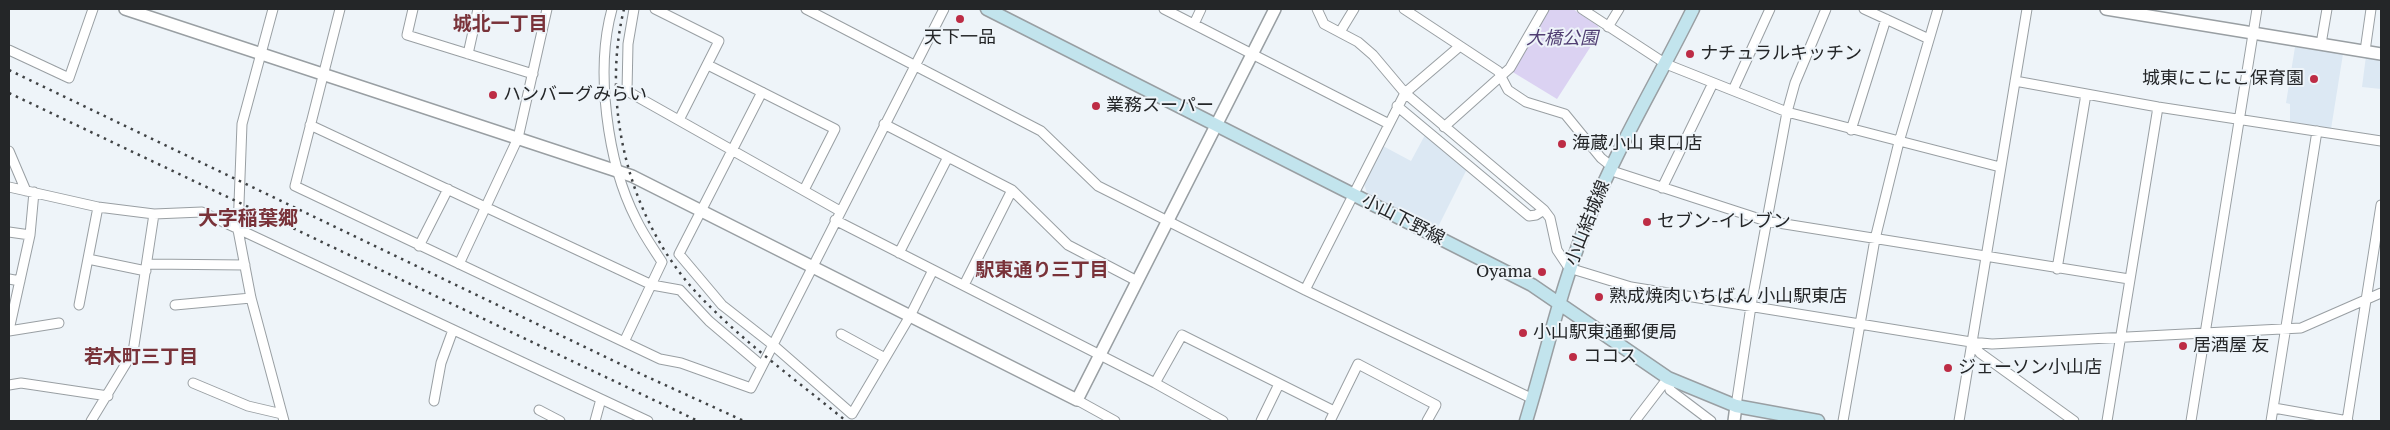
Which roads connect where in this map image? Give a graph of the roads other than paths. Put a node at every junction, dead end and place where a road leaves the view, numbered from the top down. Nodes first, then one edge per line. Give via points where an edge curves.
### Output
1 (93, 9) edge
2 (125, 9) edge
3 (273, 9) edge
4 (340, 9) edge
5 (413, 9) edge
6 (478, 9) edge
7 (547, 9) edge
8 (612, 9) edge
9 (634, 9) edge
10 (655, 9) edge
11 (806, 9) edge
12 (944, 9) edge
13 (987, 9) edge
14 (1164, 9) edge
15 (1202, 9) edge
16 (1275, 9) edge
17 (1317, 9) edge
18 (1354, 9) edge
19 (1404, 9) edge
20 (1544, 9) edge
21 (1582, 9) edge
22 (1619, 9) edge
23 (1692, 9) edge
24 (1770, 9) edge
25 (1826, 9) edge
26 (1864, 9) edge
27 (1938, 9) edge
28 (2027, 9) edge
29 (2106, 9) edge
30 (2257, 9) edge
31 (2327, 9) edge
32 (2371, 9) edge
33 (1886, 19) junction
34 (1194, 24) junction
35 (1608, 26) junction
36 (1340, 32) junction
37 (2253, 33) junction
38 (1929, 39) junction
39 (2321, 44) junction
40 (1460, 46) junction
41 (9, 50) edge
42 (2365, 51) junction
43 (262, 54) junction
44 (468, 54) junction
45 (1252, 54) junction
46 (2381, 54) edge
47 (915, 64) junction
48 (1666, 64) junction
49 (708, 65) junction
50 (533, 74) junction
51 (325, 75) junction
52 (1500, 78) junction
53 (2015, 81) junction
54 (1713, 83) junction
55 (1733, 90) junction
56 (762, 92) junction
57 (1405, 93) junction
58 (2086, 94) junction
59 (1398, 106) junction
60 (2158, 107) junction
61 (1787, 112) junction
62 (2239, 119) junction
63 (679, 120) junction
64 (884, 124) junction
65 (1389, 124) junction
66 (310, 125) junction
67 (1216, 125) junction
68 (1447, 129) junction
69 (1851, 130) junction
70 (2317, 132) junction
71 (518, 138) junction
72 (1438, 141) junction
73 (2381, 141) edge
74 (1899, 142) junction
75 (733, 150) junction
76 (9, 151) edge
77 (948, 157) junction
78 (2000, 166) junction
79 (1610, 168) junction
80 (618, 172) junction
81 (9, 187) edge
82 (1662, 188) junction
83 (448, 189) junction
84 (804, 190) junction
85 (1012, 190) junction
86 (30, 192) junction
87 (1353, 195) junction
88 (2381, 205) edge
89 (485, 206) junction
90 (98, 207) junction
91 (702, 210) junction
92 (1544, 210) junction
93 (840, 211) junction
94 (154, 214) junction
95 (835, 220) junction
96 (1168, 220) junction
97 (1766, 221) junction
98 (238, 230) junction
99 (9, 232) edge
100 (30, 235) junction
101 (1875, 239) junction
102 (419, 246) junction
103 (899, 253) junction
104 (88, 258) junction
105 (1984, 258) junction
106 (459, 264) junction
107 (245, 265) junction
108 (813, 266) junction
109 (146, 268) junction
110 (1569, 268) junction
111 (2057, 268) junction
112 (933, 270) junction
113 (9, 279) edge
114 (2129, 279) junction
115 (20, 281) junction
116 (1137, 282) junction
117 (652, 285) junction
118 (964, 285) junction
119 (1305, 290) junction
120 (2381, 293) edge
121 (252, 298) junction
122 (2367, 300) junction
123 (1559, 303) junction
124 (80, 305) dead end
125 (175, 305) dead end
126 (1751, 306) junction
127 (910, 316) junction
128 (59, 323) dead end
129 (1859, 324) junction
130 (2287, 329) junction
131 (9, 330) edge
132 (453, 330) junction
133 (841, 334) dead end
134 (2205, 334) junction
135 (2120, 338) junction
136 (624, 342) junction
137 (1971, 342) junction
138 (773, 345) junction
139 (1100, 355) junction
140 (885, 358) junction
141 (762, 366) junction
142 (1668, 378) junction
143 (1156, 382) junction
144 (193, 384) dead end
145 (1280, 384) junction
146 (9, 385) edge
147 (108, 396) junction
148 (602, 399) junction
149 (1533, 399) junction
150 (1077, 400) junction
151 (434, 401) dead end
152 (1736, 406) junction
153 (2274, 408) junction
154 (539, 410) dead end
155 (1334, 411) junction
156 (283, 417) edge
157 (92, 421) edge
158 (560, 421) edge
159 (595, 421) edge
160 (648, 421) edge
161 (1115, 421) edge
162 (1223, 421) edge
163 (1261, 421) edge
164 (1330, 421) edge
165 (1427, 421) edge
166 (1526, 421) edge
167 (1635, 421) edge
168 (1711, 421) edge
169 (1734, 421) edge
170 (1818, 421) edge
171 (1842, 421) edge
172 (1959, 421) edge
173 (2074, 421) edge
174 (2106, 421) edge
175 (2191, 421) edge
176 (2272, 421) edge
177 (2348, 421) edge

1 - 41 street via 69,78
2 - 43 street
3 - 43 street
4 - 51 street
5 - 44 street via 408,34
6 - 44 street
7 - 50 street
8 - 80 street via 606,41 605,82
9 - 63 street via 628,44 627,91
10 - 49 street via 720,41
11 - 47 street
12 - 47 street
13 - 67 main road, 小山下野線
14 - 34 street
15 - 34 street
16 - 45 street
17 - 36 street via 1324,24
18 - 36 street
19 - 40 street
20 - 52 street via 1510,68
21 - 35 street
22 - 35 street
23 - 48 main road, 小山結城線
24 - 55 street
25 - 61 street via 1795,83
26 - 33 street
27 - 38 street
28 - 53 street
29 - 37 street
30 - 37 street
31 - 39 street
32 - 42 street
33 - 38 street
33 - 69 street
34 - 45 street
35 - 48 street
36 - 57 street via 1373,55
37 - 39 street
37 - 62 street
38 - 74 street
39 - 42 street
40 - 52 street via 1498,71
40 - 57 street
42 - 46 street
43 - 51 street
43 - 98 street via 242,124
44 - 50 street
45 - 65 street
45 - 67 street
47 - 64 street
47 - 96 street via 1041,130 1098,186
48 - 54 street
48 - 79 main road, 小山結城線
49 - 56 street
49 - 63 street
50 - 71 street
51 - 66 street
51 - 71 street
52 - 68 street
52 - 79 street via 1508,90 1526,102 1565,114
53 - 58 street
53 - 78 street
54 - 55 street
54 - 82 street
55 - 61 street
56 - 75 street
56 - 84 street via 835,129
57 - 59 street
57 - 68 street
58 - 60 street
58 - 111 street
59 - 65 street
59 - 72 street
60 - 62 street
60 - 114 street
61 - 69 street
61 - 97 street
62 - 70 street
62 - 134 street
63 - 75 street
64 - 77 street
64 - 93 street
65 - 87 street
66 - 83 street
66 - 102 street via 295,186
67 - 87 main road, 小山下野線
67 - 96 street
68 - 72 street
68 - 92 street
69 - 74 street
70 - 73 street
70 - 130 street
71 - 80 street
71 - 89 street
72 - 92 street via 1529,216
74 - 78 street
74 - 101 street
75 - 84 street
75 - 91 street
76 - 86 street
77 - 85 street
77 - 103 street
78 - 105 street
79 - 82 street
79 - 110 main road, 小山結城線
80 - 91 street
80 - 117 street via 636,219 662,262
81 - 86 street
82 - 97 street
83 - 89 street
83 - 102 street
84 - 93 street
85 - 116 street via 1068,246
85 - 118 street
86 - 90 street
86 - 100 street
87 - 119 street
87 - 123 main road, 小山下野線 via 1532,285
88 - 122 street
89 - 106 street
89 - 117 street
90 - 94 street
90 - 104 street
91 - 108 street
91 - 138 street via 680,254 722,305
92 - 110 street via 1550,218 1557,250
93 - 95 street
94 - 98 street via 202,212
94 - 109 street
95 - 103 street
95 - 108 street
96 - 116 street
96 - 119 street
97 - 101 street
97 - 126 street
98 - 107 street
98 - 132 street
99 - 100 street
100 - 115 street
101 - 105 street
101 - 129 street
102 - 106 street
103 - 112 street
104 - 109 street
104 - 124 street
105 - 111 street
105 - 137 street
106 - 136 street
107 - 109 street
107 - 121 street
108 - 127 street
108 - 138 street
109 - 147 street via 133,352
110 - 123 main road, 小山結城線
110 - 126 street via 1631,287
111 - 114 street
112 - 118 street
112 - 127 street
113 - 115 street
114 - 135 street
115 - 131 street
116 - 139 street
117 - 136 street
117 - 141 street via 680,290 709,321
118 - 139 street
119 - 149 street
120 - 122 street
121 - 125 street
121 - 156 street
122 - 130 street via 2301,328
122 - 177 street
123 - 142 main road, 小山下野線
123 - 149 main road, 小山結城線
126 - 129 street
126 - 152 street
127 - 140 street
127 - 150 street
128 - 131 street
129 - 137 street
129 - 171 street
130 - 134 street
130 - 153 street
132 - 148 street
132 - 151 street via 440,363
133 - 140 street
134 - 135 street
134 - 175 street
135 - 137 street via 1992,344
135 - 174 street
136 - 141 street via 660,359 681,363 751,388
137 - 172 street
137 - 173 street via 1980,353
138 - 140 street via 852,414
138 - 141 street
139 - 143 street
139 - 150 street
142 - 152 main road, 小山下野線
142 - 167 street
142 - 168 street via 1670,390
143 - 145 street via 1182,335
143 - 162 street
144 - 156 street
145 - 155 street
145 - 163 street
146 - 147 street via 20,383
147 - 157 street
148 - 159 street
148 - 160 street
149 - 166 main road, 小山結城線
150 - 161 street
152 - 169 street
152 - 170 main road, 小山下野線
153 - 176 street
153 - 177 street
154 - 158 street
155 - 164 street
155 - 165 street via 1358,364 1436,404

